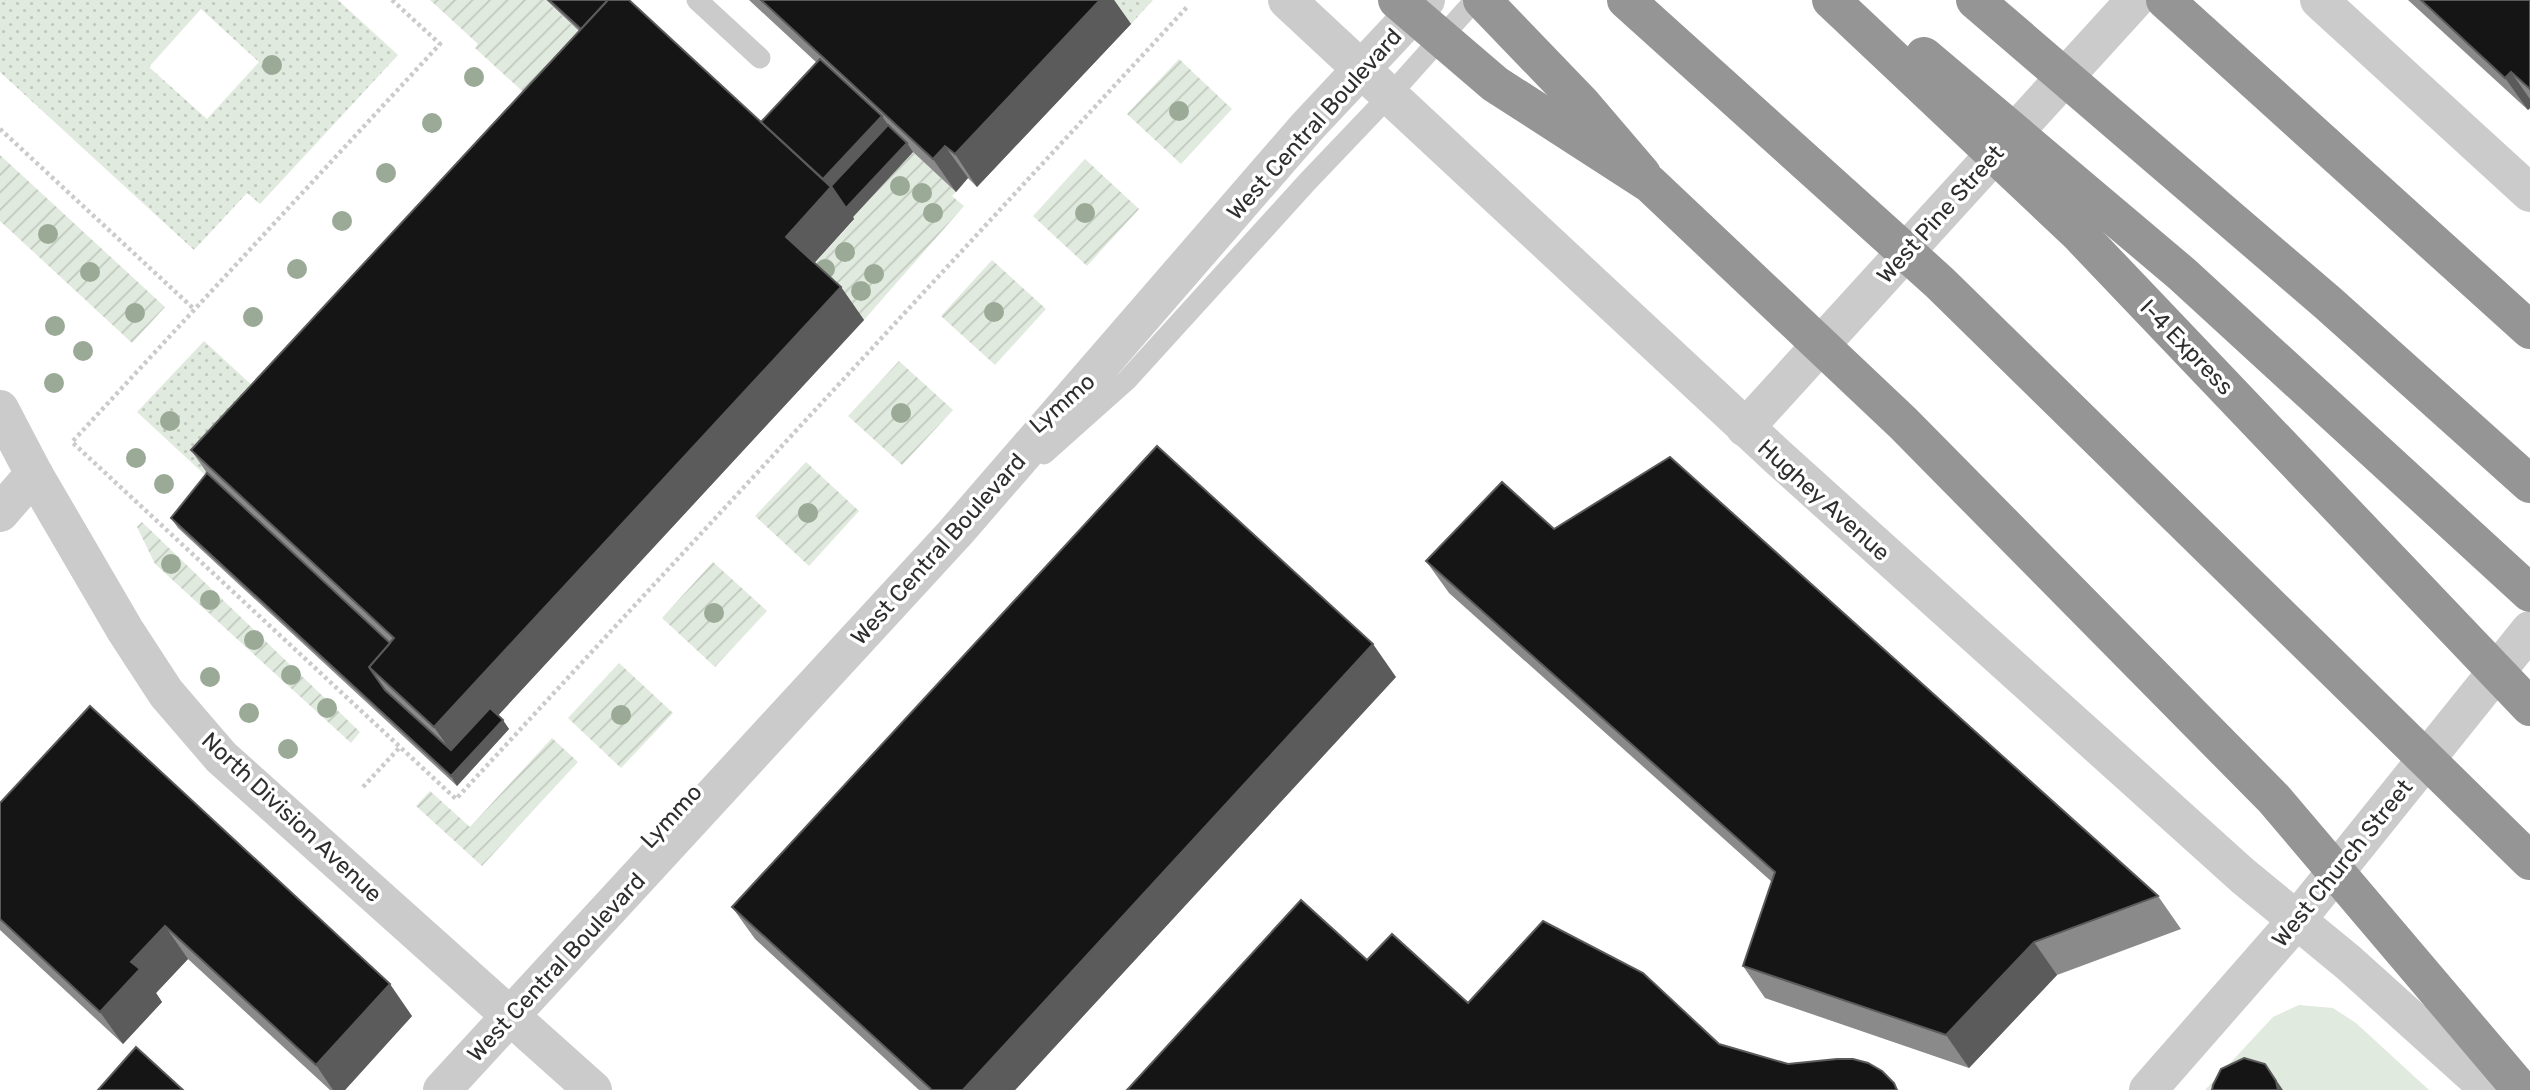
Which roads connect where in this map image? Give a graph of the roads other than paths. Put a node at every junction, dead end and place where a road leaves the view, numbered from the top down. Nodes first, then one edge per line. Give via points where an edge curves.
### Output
1 (697, 0) edge
2 (1287, 0) edge
3 (1396, 0) edge
4 (1426, 0) edge
5 (1475, 0) edge
6 (1482, 0) edge
7 (1626, 0) edge
8 (1831, 0) edge
9 (1854, 0) edge
10 (1975, 0) edge
11 (2134, 0) edge
12 (2165, 0) edge
13 (2319, 0) edge
14 (760, 58) dead end
15 (1362, 69) junction
16 (1390, 95) junction
17 (1650, 184) junction
18 (2530, 193) edge
19 (2530, 330) edge
20 (0, 409) edge
21 (1745, 428) junction
22 (34, 474) junction
23 (2530, 484) edge
24 (0, 513) edge
25 (2530, 593) edge
26 (2530, 630) edge
27 (2530, 706) edge
28 (2530, 861) edge
29 (2296, 921) junction
30 (514, 1020) junction
31 (442, 1090) edge
32 (455, 1090) edge
33 (593, 1090) edge
34 (2148, 1090) edge
35 (2490, 1090) edge
36 (2521, 1090) edge

1 - 14 lane
2 - 15 street, Hughey Avenue
3 - 17 highway, bridge via 1495,84
4 - 15 street, West Central Boulevard
5 - 16 lane, Lymmo
6 - 17 highway, bridge via 1583,105
7 - 28 highway, bridge via 1940,283
8 - 27 highway, I-4 Express, bridge via 2078,233
9 - 25 highway, bridge via 2182,274
10 - 23 highway, bridge via 2328,303
11 - 21 street, West Pine Street
12 - 19 highway
13 - 18 street
15 - 16 street, Hughey Avenue
15 - 30 street, West Central Boulevard via 955,533
16 - 21 street, Hughey Avenue
16 - 30 lane, Lymmo via 1127,380 1010,484 881,629
17 - 36 highway, bridge via 1903,423 2274,799
20 - 22 street, North Division Avenue
21 - 29 street, Hughey Avenue
22 - 24 street
22 - 30 street, North Division Avenue via 166,693 221,757
26 - 29 street, West Church Street
29 - 34 street, West Church Street
29 - 35 street, Hughey Avenue
30 - 31 street, West Central Boulevard
30 - 32 lane, Lymmo
30 - 33 street, North Division Avenue

